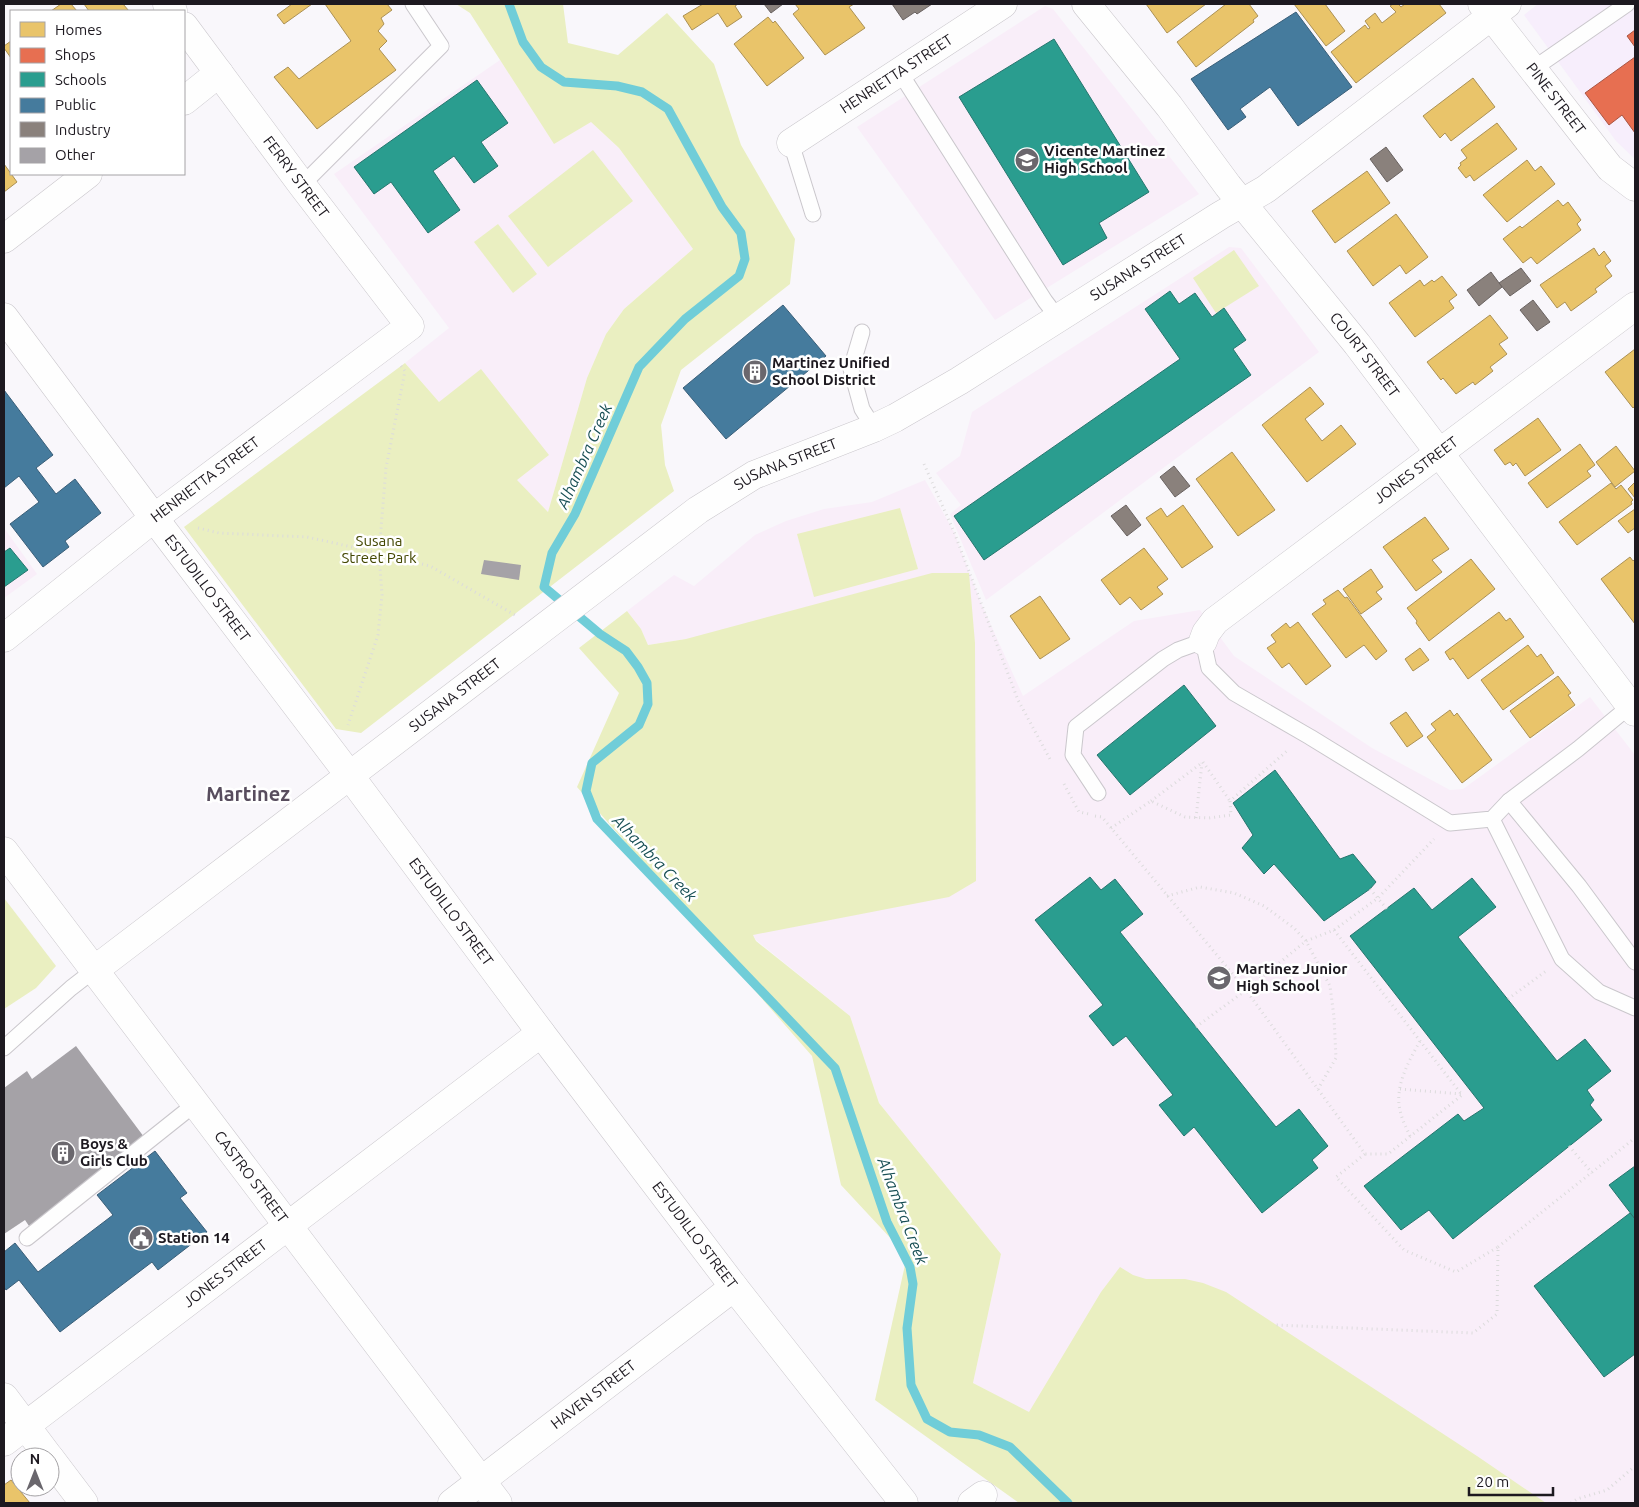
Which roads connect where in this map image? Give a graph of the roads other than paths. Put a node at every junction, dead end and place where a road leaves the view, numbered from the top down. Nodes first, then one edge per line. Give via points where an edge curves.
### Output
1 (413, 4) edge
2 (1003, 4) edge
3 (1086, 4) edge
4 (1627, 4) edge
5 (1494, 8) edge
6 (185, 28) edge
7 (1533, 69) junction
8 (899, 70) junction
9 (219, 73) junction
10 (185, 100) edge
11 (791, 143) joint
12 (87, 175) edge
13 (302, 185) junction
14 (1635, 187) edge
15 (1242, 203) junction
16 (813, 214) dead end
17 (4, 238) edge
18 (1635, 306) edge
19 (4, 317) edge
20 (1058, 318) junction
21 (410, 326) joint
22 (862, 332) dead end
23 (874, 428) junction
24 (1439, 453) junction
25 (154, 518) junction
26 (4, 638) edge
27 (1203, 641) junction
28 (1634, 707) edge
29 (350, 776) junction
30 (1098, 793) dead end
31 (1509, 801) junction
32 (1492, 819) junction
33 (4, 852) edge
34 (1635, 962) edge
35 (93, 971) junction
36 (1635, 1008) edge
37 (541, 1034) junction
38 (4, 1048) edge
39 (195, 1104) junction
40 (288, 1226) junction
41 (27, 1238) dead end
42 (734, 1287) junction
43 (4, 1397) edge
44 (26, 1425) junction
45 (4, 1442) edge
46 (42, 1447) edge
47 (60, 1471) edge
48 (482, 1481) junction
49 (84, 1503) edge
50 (452, 1503) edge
51 (498, 1503) edge
52 (904, 1503) edge

1 - 13 lane via 441,46
2 - 8 street, HENRIETTA STREET
3 - 15 street, COURT STREET
4 - 7 lane
5 - 7 street, PINE STREET
5 - 15 street, SUSANA STREET via 1276,182
6 - 9 street, FERRY STREET
7 - 14 street, PINE STREET via 1610,168
8 - 11 street, HENRIETTA STREET
8 - 20 lane
9 - 10 street
9 - 13 street, FERRY STREET
11 - 16 lane
12 - 17 street
13 - 21 street, FERRY STREET
15 - 20 street, SUSANA STREET
15 - 24 street, COURT STREET via 1357,344
18 - 24 street, JONES STREET
19 - 25 street, ESTUDILLO STREET
20 - 23 street, SUSANA STREET
21 - 25 street, HENRIETTA STREET
22 - 23 lane via 851,368 862,409
23 - 29 street, SUSANA STREET via 754,475 698,510
24 - 27 street, JONES STREET via 1215,621
24 - 28 street, COURT STREET
25 - 26 street, HENRIETTA STREET
25 - 29 street, ESTUDILLO STREET
27 - 30 lane via 1163,659 1076,727 1073,755
27 - 32 lane via 1209,668 1234,693 1450,823
28 - 31 lane
29 - 35 street, SUSANA STREET
29 - 37 street, ESTUDILLO STREET
31 - 32 lane
31 - 34 lane via 1579,886
32 - 36 lane via 1562,959 1599,992
33 - 35 street, CASTRO STREET
35 - 38 lane
35 - 39 street, CASTRO STREET
37 - 40 street, JONES STREET
37 - 42 street, ESTUDILLO STREET
39 - 40 street, CASTRO STREET
39 - 41 lane
40 - 44 street, JONES STREET
40 - 48 street, CASTRO STREET
42 - 48 street, HAVEN STREET
42 - 52 street, ESTUDILLO STREET
43 - 44 street
44 - 45 street, JONES STREET
44 - 46 street
47 - 49 street
48 - 50 street, HAVEN STREET
48 - 51 street, CASTRO STREET

